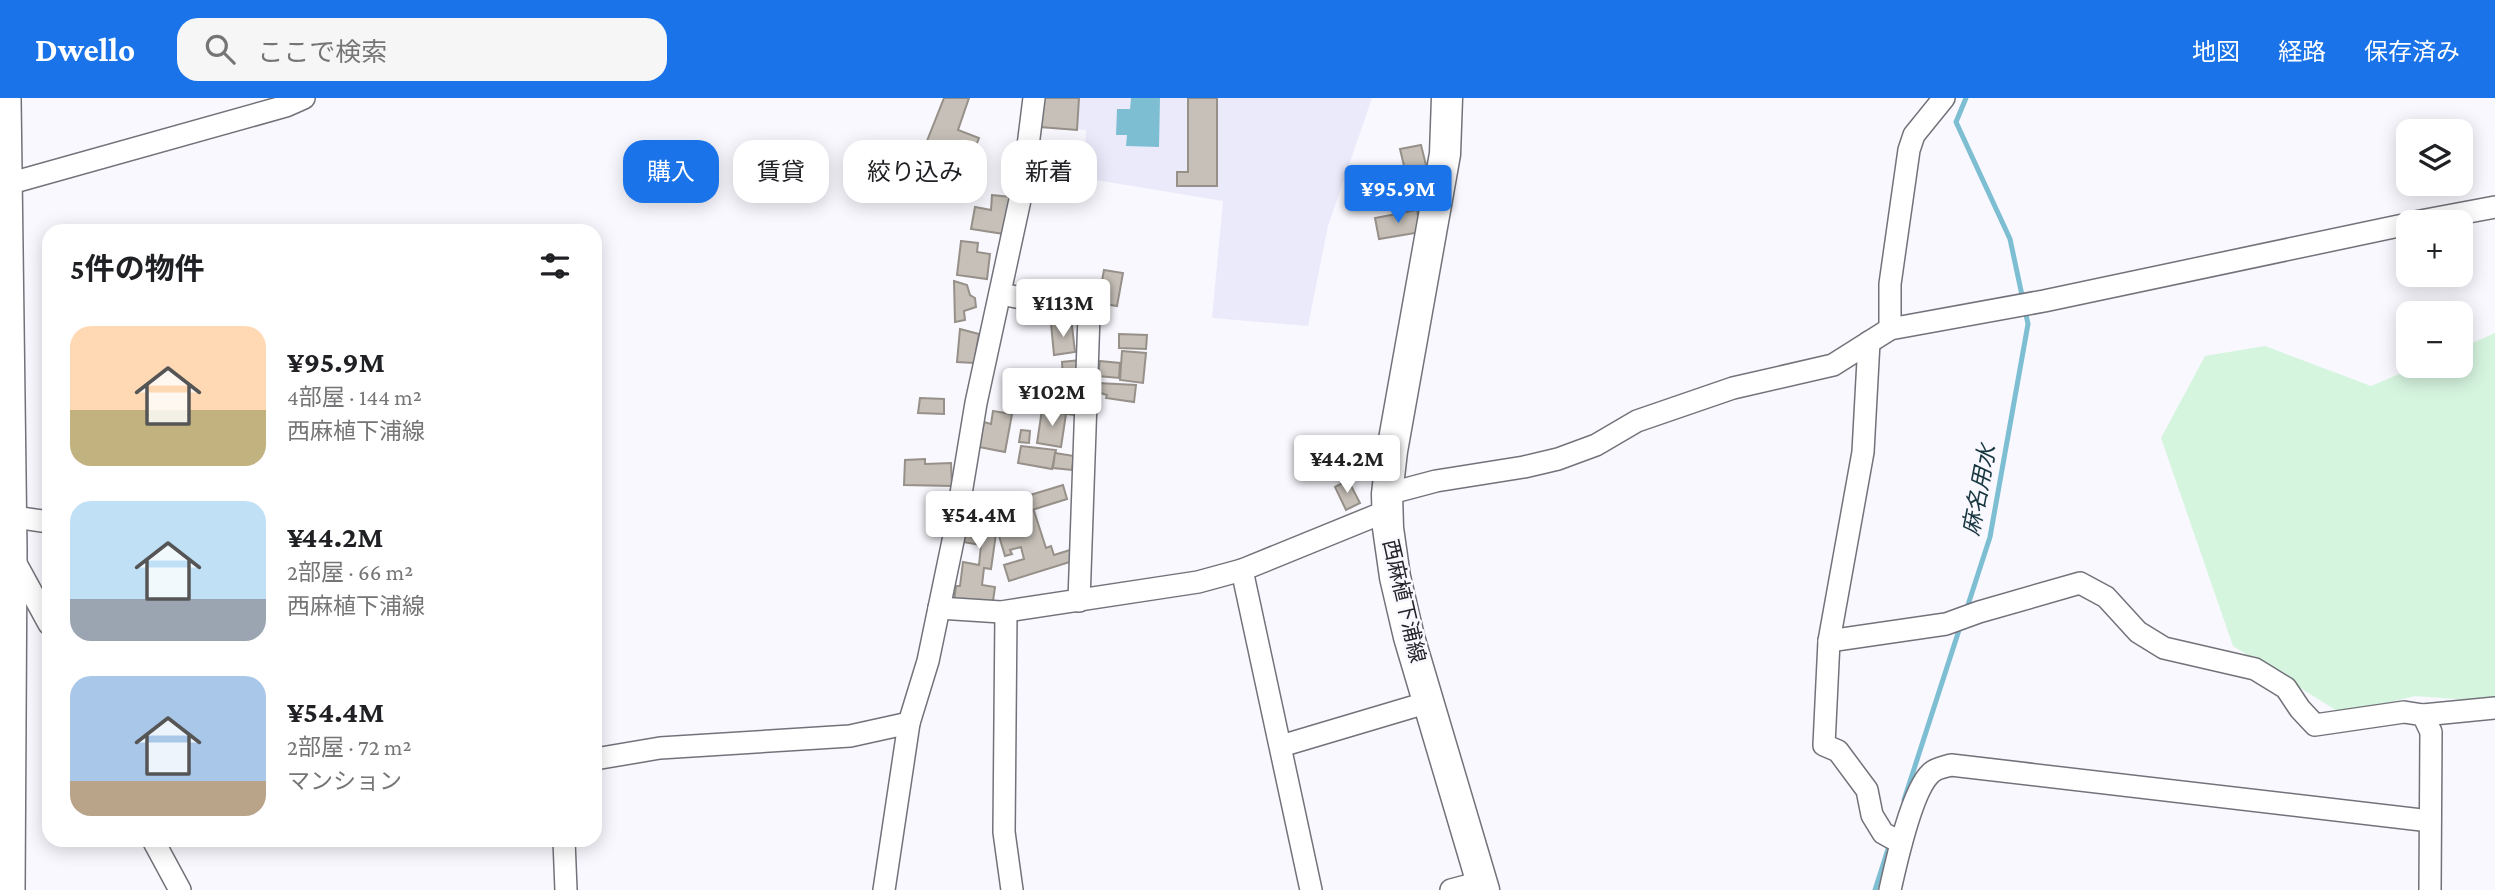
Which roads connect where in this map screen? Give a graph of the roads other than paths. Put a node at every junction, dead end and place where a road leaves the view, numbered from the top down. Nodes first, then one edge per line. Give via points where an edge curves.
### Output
1 (3, 98) edge
2 (304, 98) edge
3 (1034, 98) edge
4 (1447, 98) edge
5 (1944, 98) edge
6 (4, 185) junction
7 (2495, 207) edge
8 (2473, 211) edge
9 (2396, 226) edge
10 (1000, 294) junction
11 (1890, 329) junction
12 (1869, 342) junction
13 (1387, 502) junction
14 (42, 524) edge
15 (4, 534) edge
16 (1242, 570) junction
17 (1079, 601) junction
18 (939, 608) junction
19 (42, 610) edge
20 (1006, 612) junction
21 (1829, 642) junction
22 (1429, 702) junction
23 (2495, 708) edge
24 (2423, 715) junction
25 (909, 723) junction
26 (1281, 746) junction
27 (602, 758) edge
28 (2430, 821) junction
29 (1892, 838) junction
30 (157, 847) edge
31 (564, 847) edge
32 (1483, 886) edge
33 (7, 890) edge
34 (180, 890) edge
35 (566, 890) edge
36 (884, 890) edge
37 (1012, 890) edge
38 (1311, 890) edge
39 (1451, 890) edge
40 (1890, 890) edge
41 (2430, 890) edge

1 - 6 highway
2 - 6 street
3 - 10 street via 1023,186
4 - 13 main road, 西麻植下浦線 via 1445,154
5 - 11 street via 1914,135 1909,150 1890,284
6 - 15 highway
7 - 8 street
9 - 11 street via 2045,301
10 - 17 street via 1084,309 1089,316
10 - 18 street
11 - 12 street
12 - 13 street via 1833,365 1733,387 1637,421 1596,445 1558,458 1436,481
12 - 21 street via 1863,452
13 - 16 street
13 - 22 main road, 西麻植下浦線 via 1395,577
14 - 15 street
15 - 19 street
15 - 33 highway
16 - 17 street via 1198,582
16 - 26 street
17 - 20 street
18 - 20 street
18 - 25 street
20 - 37 street via 1004,832
21 - 24 street via 1946,624 2080,583 2106,597 2138,632 2164,648 2255,669 2286,688 2315,724 2404,712
21 - 29 street via 1824,745 1838,751 1867,790 1872,815
22 - 26 street
22 - 32 main road, 西麻植下浦線
23 - 24 street
24 - 28 street via 2431,732
25 - 27 street via 850,736 660,748
25 - 36 street
26 - 38 street
28 - 29 street via 1951,765 1932,771
28 - 41 street
29 - 40 street
30 - 34 street
31 - 35 street
32 - 39 street

